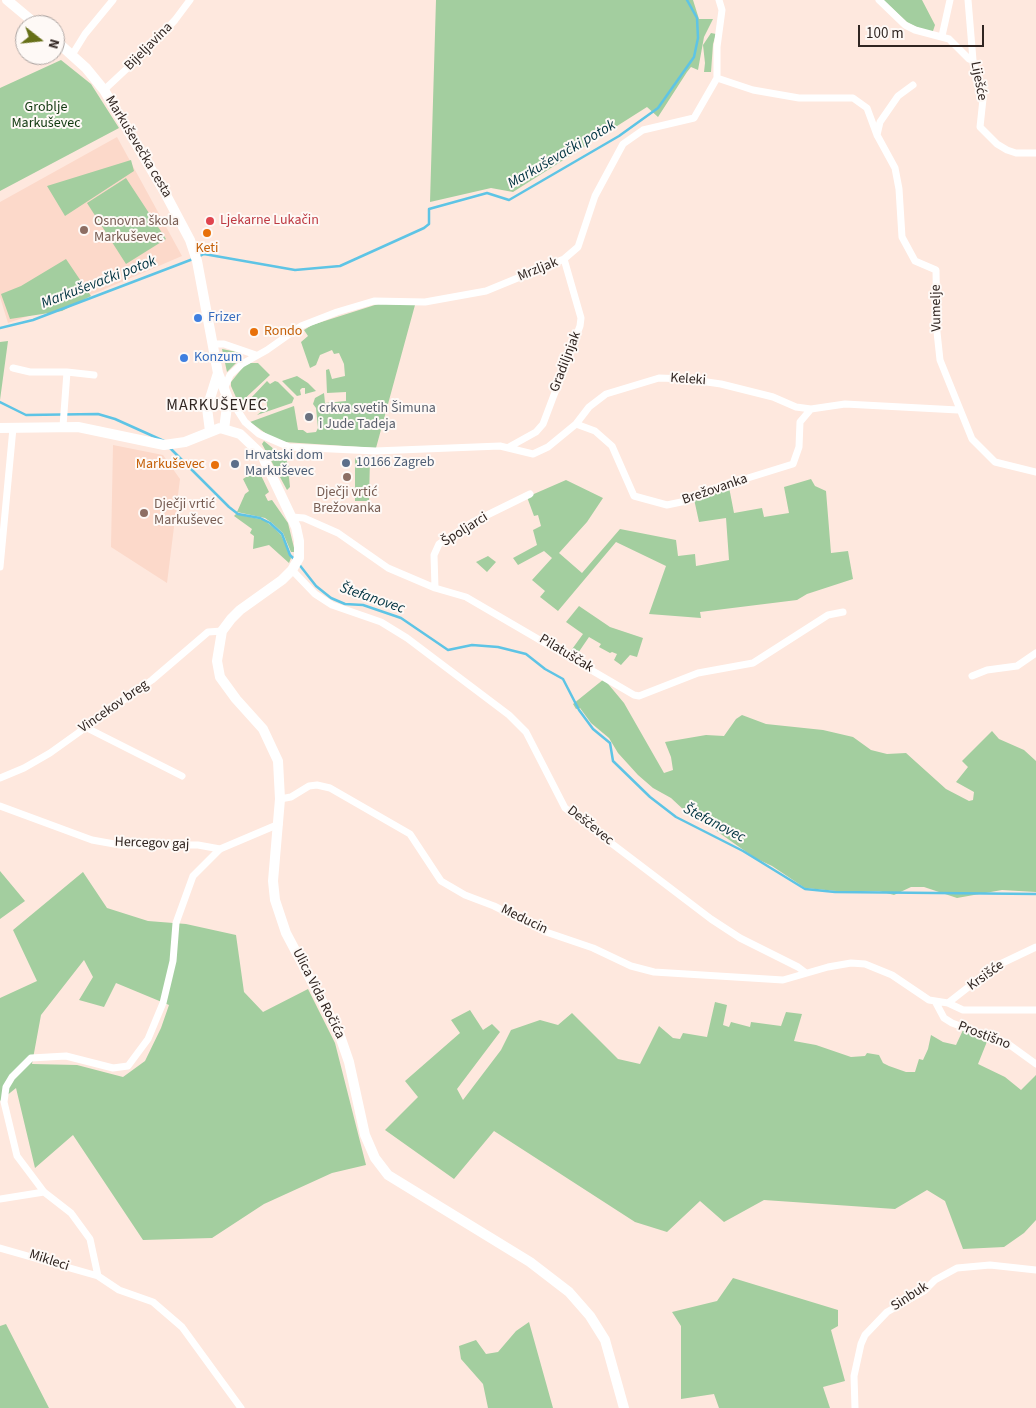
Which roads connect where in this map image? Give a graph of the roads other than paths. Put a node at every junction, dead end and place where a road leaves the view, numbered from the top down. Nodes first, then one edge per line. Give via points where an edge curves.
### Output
1 (7, 0) edge
2 (113, 0) edge
3 (190, 0) edge
4 (719, 0) edge
5 (879, 0) edge
6 (950, 0) edge
7 (968, 0) edge
8 (25, 15) edge
9 (942, 36) junction
10 (65, 48) edge
11 (72, 54) junction
12 (973, 60) junction
13 (717, 78) junction
14 (913, 85) dead end
15 (104, 90) junction
16 (877, 135) junction
17 (1036, 152) edge
18 (564, 260) junction
19 (212, 344) junction
20 (256, 356) junction
21 (13, 368) dead end
22 (67, 372) junction
23 (218, 373) junction
24 (94, 375) dead end
25 (210, 395) junction
26 (226, 395) junction
27 (811, 410) junction
28 (958, 410) junction
29 (63, 423) junction
30 (576, 424) junction
31 (0, 428) edge
32 (13, 428) junction
33 (224, 429) junction
34 (210, 431) junction
35 (509, 447) junction
36 (1036, 472) edge
37 (530, 494) dead end
38 (292, 517) junction
39 (296, 565) junction
40 (0, 567) edge
41 (435, 588) junction
42 (843, 612) dead end
43 (222, 631) junction
44 (1036, 654) edge
45 (972, 676) dead end
46 (85, 727) junction
47 (182, 776) dead end
48 (0, 778) edge
49 (280, 799) junction
50 (0, 806) edge
51 (279, 824) junction
52 (220, 849) junction
53 (1036, 948) edge
54 (806, 973) junction
55 (936, 1003) junction
56 (948, 1003) junction
57 (1036, 1010) edge
58 (1036, 1064) edge
59 (44, 1192) junction
60 (0, 1199) edge
61 (0, 1248) edge
62 (1036, 1270) edge
63 (98, 1276) junction
64 (241, 1408) edge
65 (624, 1408) edge
66 (855, 1408) edge

1 - 8 main road
2 - 11 street
3 - 15 street, Bijeljavina via 175,20
4 - 13 street, Mrzljak via 722,10
5 - 9 street via 905,25 926,34
6 - 9 street
7 - 12 street, Liješće
9 - 12 street
10 - 11 main road, Markuševečka cesta
11 - 15 main road, Markuševečka cesta
12 - 17 street, Liješće via 983,99 980,127 1007,150
13 - 16 street, Vumelje via 753,90 799,98 853,98 867,108
13 - 18 street, Mrzljak via 694,118 643,130 622,144 595,196 578,247
14 - 16 street via 898,96 880,122
15 - 19 main road, Markuševečka cesta via 190,240
16 - 28 street, Vumelje via 895,168 902,237 915,261 936,270 940,360
18 - 20 street, Mrzljak via 486,291 425,302 374,301 337,312 300,326
18 - 35 street, Gradiljnjak via 582,318 580,326 543,424 536,432
19 - 20 street via 224,344
19 - 23 main road, Markuševečka cesta
20 - 26 street, Mrzljak via 234,370
21 - 22 street via 30,372
22 - 24 street
22 - 29 street
23 - 25 main road
23 - 26 main road, Markuševečka cesta
25 - 26 main road
25 - 34 main road via 207,414
26 - 33 main road
26 - 35 street via 245,422 259,434 289,447 375,451
27 - 28 street via 845,404
27 - 30 street, Keleki via 721,384 659,378 606,394 589,406
27 - 30 street, Brežovanka via 800,422 799,447 792,464 667,505 634,496 612,446 595,431
28 - 36 street via 972,439 995,462
29 - 32 main road
29 - 34 main road via 164,446
30 - 35 street via 537,454
31 - 32 main road
32 - 40 street
33 - 34 main road
33 - 38 main road via 240,434 258,449
37 - 41 street, Špoljarci via 473,522 439,544 434,555
38 - 39 main road via 299,541
38 - 41 street, Pilatuščak via 304,518 332,530 388,568
39 - 43 main road via 240,610
39 - 54 street, Deščevec via 315,594 332,606 381,622 407,638 509,715 526,732 565,808 712,919 740,938
41 - 42 street, Pilatuščak via 466,597 639,696 698,673 753,663 828,615
43 - 46 street, Vincekov breg via 208,632 152,680
43 - 49 main road, Ulica Vida Ročića via 217,661 220,677 263,728 278,761
44 - 45 street via 1017,666 987,670
46 - 47 street
46 - 48 street, Vincekov breg via 24,768
49 - 51 main road, Ulica Vida Ročića
49 - 54 street, Meducin via 291,797 309,786 330,788 410,834 442,881 465,895 631,966 672,974 783,980
50 - 52 street, Hercegov gaj via 92,840 120,845 198,845
51 - 52 street
51 - 65 main road, Ulica Vida Ročića via 275,900 286,933 339,1033 349,1062 365,1135 376,1158 388,1175 530,1262 569,1292 605,1340
52 - 59 street via 190,882 176,923 173,961 163,1003 148,1039 128,1066 113,1068 66,1056 31,1058 6,1087 4,1102 17,1156
53 - 56 street, Krsišće via 994,966
54 - 55 street via 851,963 865,964 892,975
55 - 56 street
55 - 58 street, Prostišno via 944,1018 952,1023 1007,1043
56 - 57 street via 964,1010
59 - 60 street
59 - 63 street via 71,1213 90,1239
61 - 63 street, Mikleci
62 - 66 street, Sinbuk via 990,1265 957,1268 887,1312 865,1335 861,1344 854,1376
63 - 64 street, Mikleci via 119,1290 153,1302 182,1327

